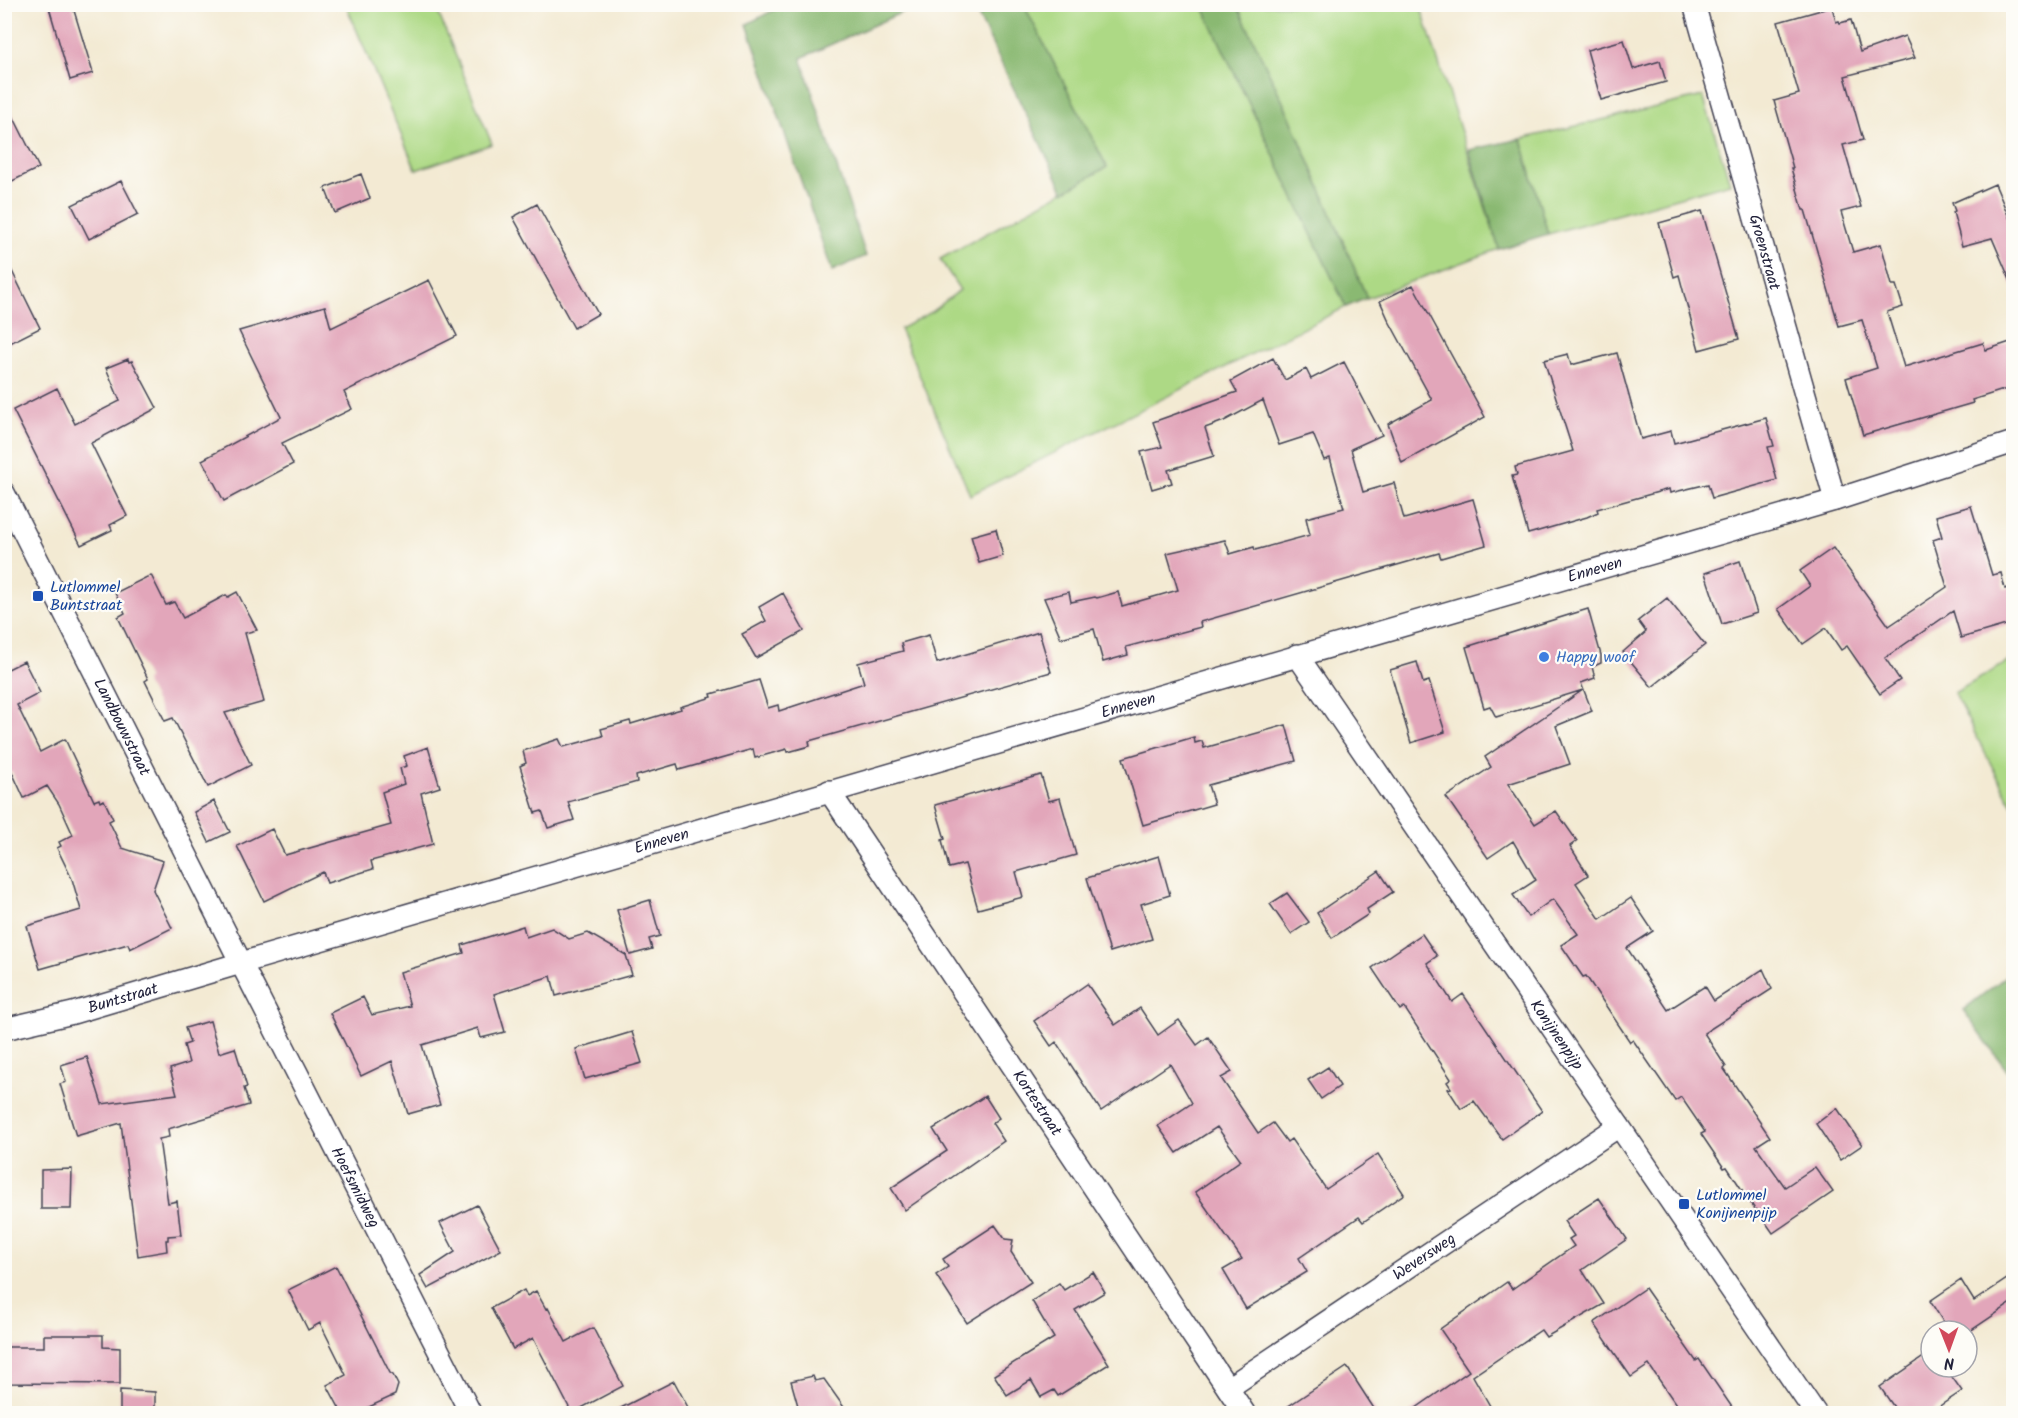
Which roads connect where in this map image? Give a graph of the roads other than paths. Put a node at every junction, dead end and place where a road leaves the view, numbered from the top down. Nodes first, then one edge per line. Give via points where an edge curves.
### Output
1 (1694, 4) edge
2 (2013, 442) edge
3 (4, 493) edge
4 (1835, 500) junction
5 (1297, 656) junction
6 (829, 791) junction
7 (241, 963) junction
8 (4, 1029) edge
9 (1619, 1126) junction
10 (1228, 1388) junction
11 (471, 1413) edge
12 (1245, 1413) edge
13 (1816, 1413) edge

1 - 4 street, Groenstraat
2 - 4 street, Enneven
3 - 7 street, Landbouwstraat
4 - 5 street, Enneven
5 - 6 street, Enneven
5 - 9 street, Konijnenpijp
6 - 7 street, Enneven
6 - 10 street, Kortestraat
7 - 8 street, Buntstraat via 73,1013
7 - 11 street, Hoefsmidweg
9 - 10 street, Weversweg
9 - 13 street, Konijnenpijp
10 - 12 street, Kortestraat

